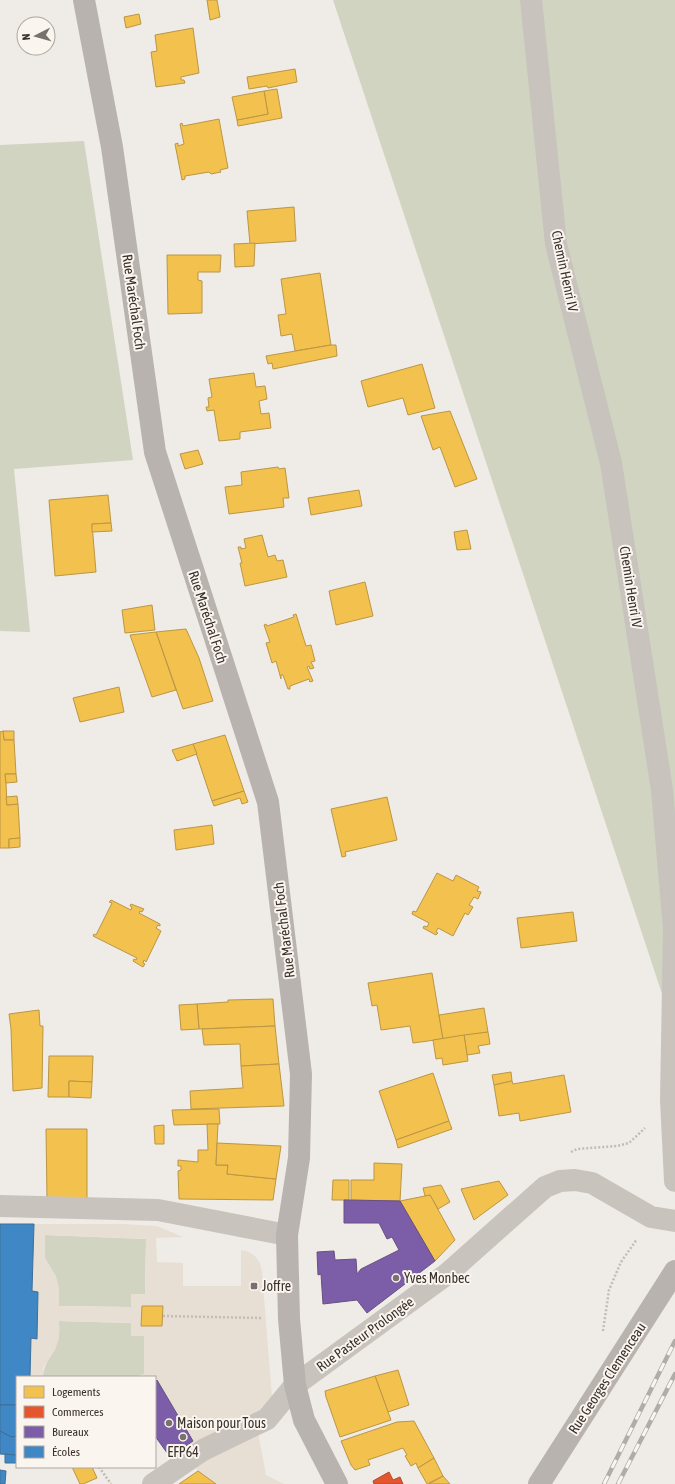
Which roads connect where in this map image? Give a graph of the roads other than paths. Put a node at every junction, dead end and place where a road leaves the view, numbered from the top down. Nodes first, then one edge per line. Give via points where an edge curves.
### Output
1 (84, 0) edge
2 (531, 0) edge
3 (675, 1181) edge
4 (0, 1206) edge
5 (675, 1221) edge
6 (287, 1235) junction
7 (675, 1271) edge
8 (295, 1385) junction
9 (153, 1484) edge
10 (337, 1484) edge
11 (539, 1484) edge

1 - 6 street, Rue Maréchal Foch via 112,147 155,452 268,802 300,1074 299,1158
2 - 3 street, Chemin Henri IV via 556,244 611,463 662,790 674,929 671,1100
4 - 6 street via 158,1210
5 - 8 street, Rue Pasteur Prolongée via 651,1217 592,1183 560,1181 545,1187 447,1274
6 - 8 street, Rue Maréchal Foch via 289,1319
7 - 11 street, Rue Georges Clemenceau
8 - 9 street, Rue Pasteur Prolongée via 267,1419 203,1450
8 - 10 street, Rue Maréchal Foch via 304,1420

